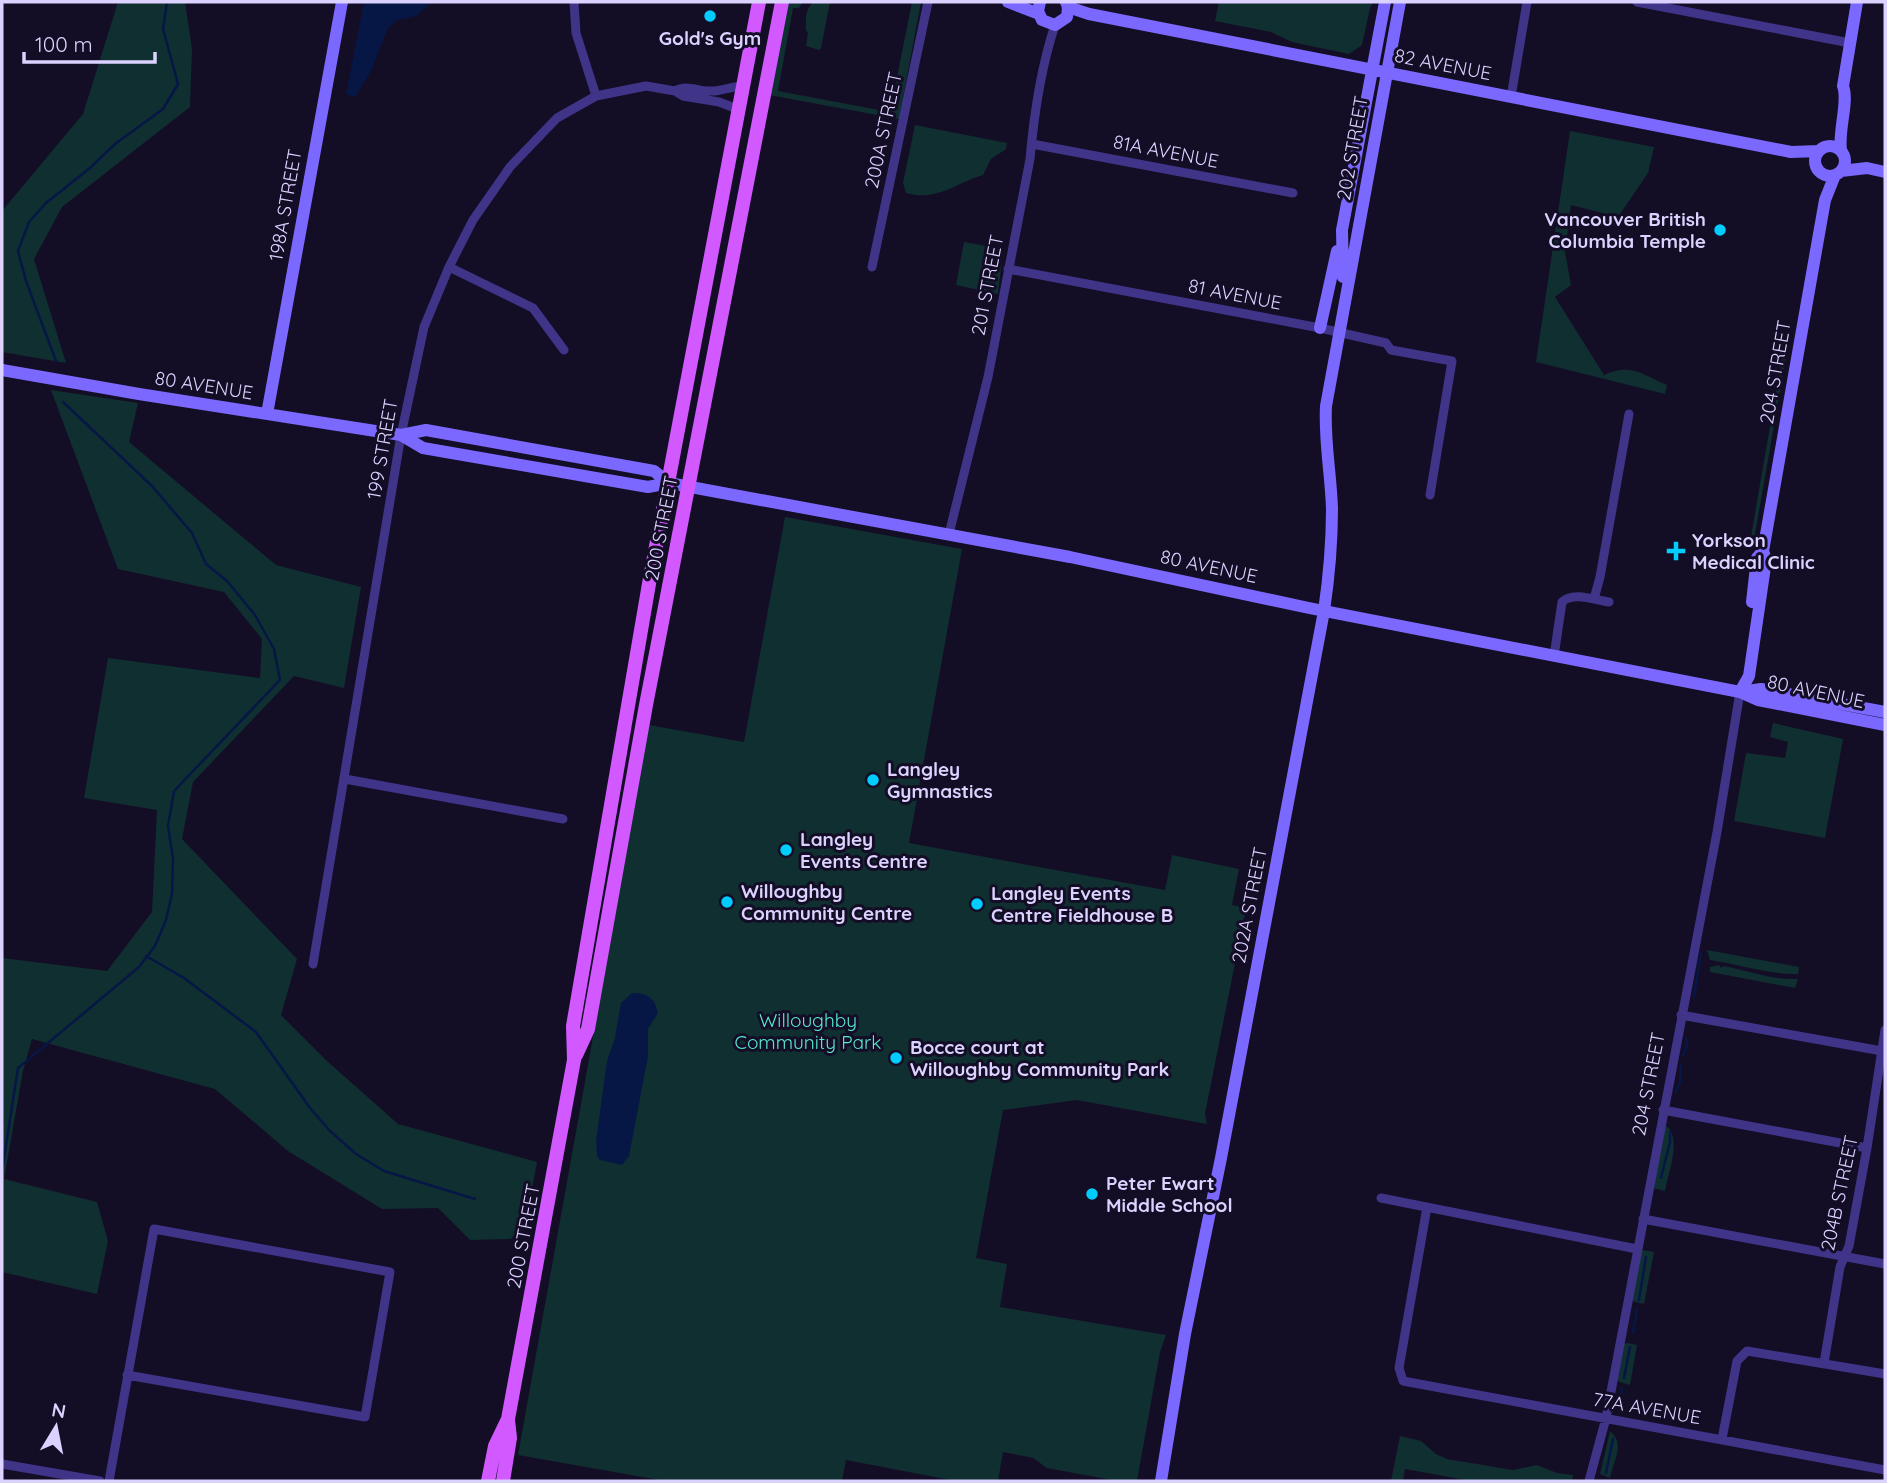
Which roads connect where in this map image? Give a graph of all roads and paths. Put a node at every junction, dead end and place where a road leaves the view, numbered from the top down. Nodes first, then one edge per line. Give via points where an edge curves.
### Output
1 (342, 2) edge
2 (574, 2) edge
3 (759, 2) edge
4 (782, 2) edge
5 (928, 2) edge
6 (1008, 2) edge
7 (1385, 2) edge
8 (1400, 2) edge
9 (1527, 2) edge
10 (1637, 2) edge
11 (1857, 2) edge
12 (1067, 9) edge
13 (1045, 16) edge
14 (1850, 43) junction
15 (1371, 70) junction
16 (1386, 73) junction
17 (744, 86) junction
18 (1843, 86) junction
19 (675, 91) junction
20 (596, 96) junction
21 (1511, 97) junction
22 (740, 110) junction
23 (1032, 144) junction
24 (1823, 149) junction
25 (1791, 152) junction
26 (1843, 154) junction
27 (1867, 168) junction
28 (1829, 171) junction
29 (1885, 172) edge
30 (1293, 193) dead end
31 (1342, 230) junction
32 (449, 267) junction
33 (872, 267) dead end
34 (1008, 269) junction
35 (1344, 302) junction
36 (1320, 328) junction
37 (1339, 332) junction
38 (564, 350) dead end
39 (2, 370) edge
40 (267, 414) junction
41 (1629, 414) dead end
42 (401, 435) junction
43 (669, 483) junction
44 (688, 487) junction
45 (1430, 495) dead end
46 (949, 534) junction
47 (1594, 599) junction
48 (1609, 602) dead end
49 (1324, 611) junction
50 (1554, 656) junction
51 (1740, 692) junction
52 (1885, 712) edge
53 (1885, 725) edge
54 (345, 779) junction
55 (563, 819) dead end
56 (313, 964) dead end
57 (1681, 1015) junction
58 (1885, 1030) edge
59 (1882, 1051) junction
60 (574, 1060) junction
61 (1662, 1110) junction
62 (1867, 1148) junction
63 (1381, 1198) dead end
64 (1427, 1207) junction
65 (1643, 1219) junction
66 (1637, 1249) junction
67 (1845, 1256) junction
68 (1885, 1264) edge
69 (1824, 1363) junction
70 (1885, 1374) edge
71 (127, 1375) junction
72 (1606, 1418) junction
73 (508, 1419) junction
74 (1721, 1440) junction
75 (2, 1464) edge
76 (1885, 1470) edge
77 (100, 1481) edge
78 (109, 1481) edge
79 (488, 1481) edge
80 (503, 1481) edge
81 (1161, 1481) edge
82 (1589, 1481) edge

1 - 40 main road, 198A STREET
2 - 20 street via 576,33
3 - 17 main road, 200 STREET
4 - 44 main road, 200 STREET
5 - 33 street, 200A STREET
6 - 13 main road
7 - 15 main road, 202 STREET
8 - 16 main road, 202 STREET
9 - 21 street
10 - 14 street
11 - 14 main road
12 - 13 main road
12 - 15 main road, 82 AVENUE
13 - 23 street, 201 STREET via 1049,41
14 - 18 main road
15 - 16 main road, 82 AVENUE
15 - 31 main road, 202 STREET
16 - 21 main road, 82 AVENUE
16 - 35 main road, 202 STREET
17 - 19 street via 710,91 683,86
17 - 22 main road, 200 STREET
18 - 24 main road via 1833,130
18 - 26 main road
19 - 20 street via 646,86
19 - 22 street
20 - 32 street, 199 STREET via 557,118 510,167 473,220
21 - 25 main road, 82 AVENUE
22 - 43 main road, 200 STREET
23 - 30 street, 81A AVENUE
23 - 34 street, 201 STREET
24 - 25 main road, 82 AVENUE
24 - 26 main road, 82 AVENUE via 1835,146
24 - 28 main road via 1816,157
25 - 28 main road, 82 AVENUE
26 - 27 main road
26 - 28 main road via 1846,162
27 - 28 main road
27 - 29 main road
28 - 51 main road, 204 STREET via 1763,551 1766,560 1749,676
31 - 35 main road, 202 STREET
31 - 36 main road
32 - 38 street via 533,308
32 - 42 street, 199 STREET via 424,327
34 - 36 street, 81 AVENUE
34 - 46 street, 201 STREET via 988,377
35 - 37 main road, 202 STREET
36 - 37 street, 81 AVENUE
37 - 45 street, 81 AVENUE via 1386,343 1391,350 1452,361
37 - 49 main road, 202A STREET via 1325,423 1332,508
39 - 40 main road, 80 AVENUE
40 - 42 main road, 80 AVENUE
41 - 47 street
42 - 43 main road, 80 AVENUE via 426,430 654,471
42 - 54 street, 199 STREET
43 - 44 main road, 80 AVENUE
43 - 60 main road, 200 STREET via 573,1026
44 - 46 main road, 80 AVENUE
44 - 60 main road, 200 STREET via 588,1029
46 - 49 main road, 80 AVENUE
47 - 48 street
47 - 50 street via 1566,598 1562,602
49 - 50 main road, 80 AVENUE
49 - 81 main road, 202A STREET
50 - 51 main road, 80 AVENUE
51 - 52 main road, 80 AVENUE via 1761,689
51 - 53 main road, 80 AVENUE via 1758,700
51 - 57 street, 204 STREET
54 - 55 street
54 - 56 street, 199 STREET
57 - 59 street
57 - 61 street, 204 STREET
58 - 59 street, 204B STREET
59 - 62 street, 204B STREET
60 - 73 main road, 200 STREET
61 - 62 street
61 - 65 street, 204 STREET
62 - 67 street, 204B STREET
63 - 64 street
64 - 66 street
64 - 72 street, 77A AVENUE via 1399,1368 1403,1381
65 - 66 street, 204 STREET
65 - 67 street
66 - 72 street, 204 STREET
67 - 68 street
67 - 69 street, 204B STREET
69 - 70 street
69 - 74 street via 1752,1350 1743,1353 1737,1362
71 - 71 street via 154,1229 390,1272 365,1417
71 - 78 street
72 - 74 street, 77A AVENUE
72 - 82 street, 204 STREET
73 - 79 main road, 200 STREET via 495,1446
73 - 80 main road, 200 STREET via 510,1438
74 - 76 street, 77A AVENUE
75 - 77 street

